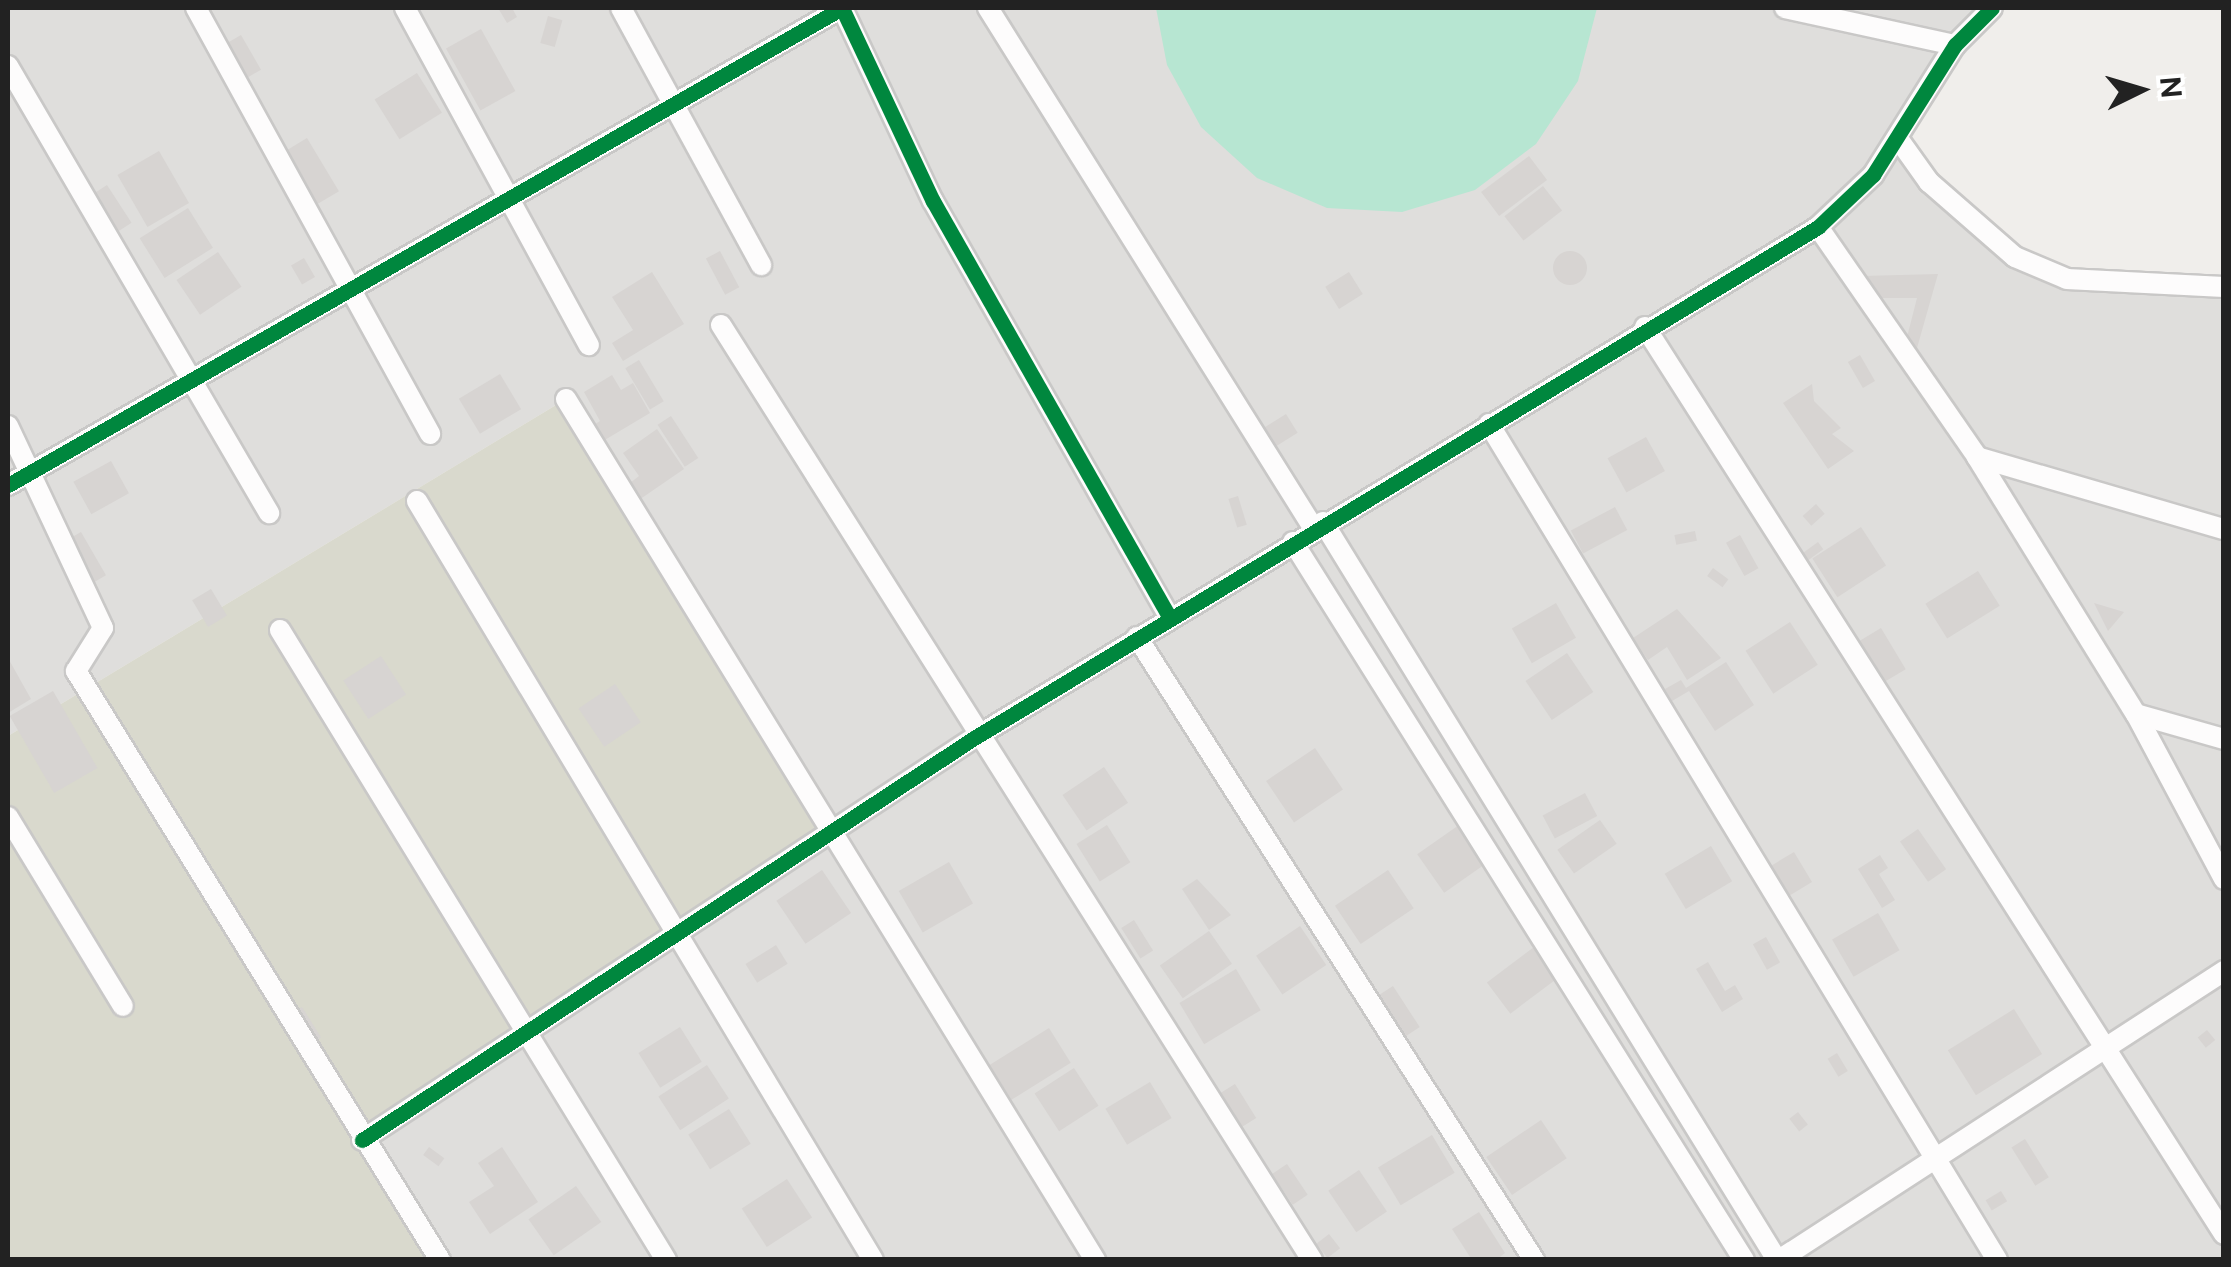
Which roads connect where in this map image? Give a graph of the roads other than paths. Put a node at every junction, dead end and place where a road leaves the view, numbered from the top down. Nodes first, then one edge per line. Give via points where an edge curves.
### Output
1 (196, 8) edge
2 (405, 8) edge
3 (622, 8) edge
4 (988, 8) edge
5 (1785, 8) edge
6 (1992, 8) edge
7 (1843, 14) edge
8 (1955, 45) junction
9 (8, 66) edge
10 (672, 98) junction
11 (1898, 140) junction
12 (510, 200) junction
13 (1818, 227) junction
14 (761, 265) dead end
15 (2224, 287) edge
16 (352, 295) junction
17 (721, 325) dead end
18 (1645, 327) junction
19 (589, 346) dead end
20 (191, 386) junction
21 (566, 399) dead end
22 (1488, 424) junction
23 (8, 426) edge
24 (430, 434) dead end
25 (1978, 457) junction
26 (33, 471) junction
27 (8, 485) edge
28 (417, 500) dead end
29 (269, 514) dead end
30 (1319, 526) junction
31 (2224, 529) edge
32 (1294, 542) junction
33 (1170, 616) junction
34 (280, 630) dead end
35 (1137, 637) junction
36 (2136, 714) junction
37 (974, 738) junction
38 (2224, 739) edge
39 (8, 817) edge
40 (831, 835) junction
41 (2224, 879) edge
42 (672, 932) junction
43 (2224, 971) edge
44 (123, 1006) dead end
45 (522, 1026) junction
46 (2110, 1050) junction
47 (362, 1140) junction
48 (1936, 1160) junction
49 (2224, 1234) edge
50 (440, 1260) edge
51 (666, 1260) edge
52 (873, 1260) edge
53 (1095, 1260) edge
54 (1312, 1260) edge
55 (1534, 1260) edge
56 (1744, 1260) edge
57 (1778, 1260) edge
58 (1997, 1260) edge

1 - 16 street
2 - 12 street
3 - 10 street
4 - 30 street
5 - 7 street
6 - 8 street
7 - 8 street
8 - 11 street
9 - 20 street
10 - 12 street
10 - 14 street
10 - 33 street via 842,8 933,201
11 - 13 street via 1849,205
11 - 15 street via 1929,182 2015,256 2067,279
12 - 16 street
12 - 19 street
13 - 18 street
13 - 25 street
16 - 20 street
16 - 24 street
17 - 37 street
18 - 22 street
18 - 46 street
20 - 26 street
20 - 29 street
21 - 40 street
22 - 30 street
22 - 48 street
23 - 26 street
25 - 31 street
25 - 36 street
26 - 27 street
26 - 47 street via 104,628 76,671
28 - 42 street
30 - 32 street
30 - 57 street
32 - 33 street
32 - 56 street
33 - 35 street
34 - 45 street
35 - 37 street
35 - 55 street
36 - 38 street
36 - 41 street
37 - 40 street
37 - 54 street
39 - 44 street
40 - 42 street
40 - 53 street
42 - 45 street
42 - 52 street
43 - 46 street
45 - 47 street
45 - 51 street
46 - 48 street
46 - 49 street
47 - 50 street
48 - 57 street
48 - 58 street

